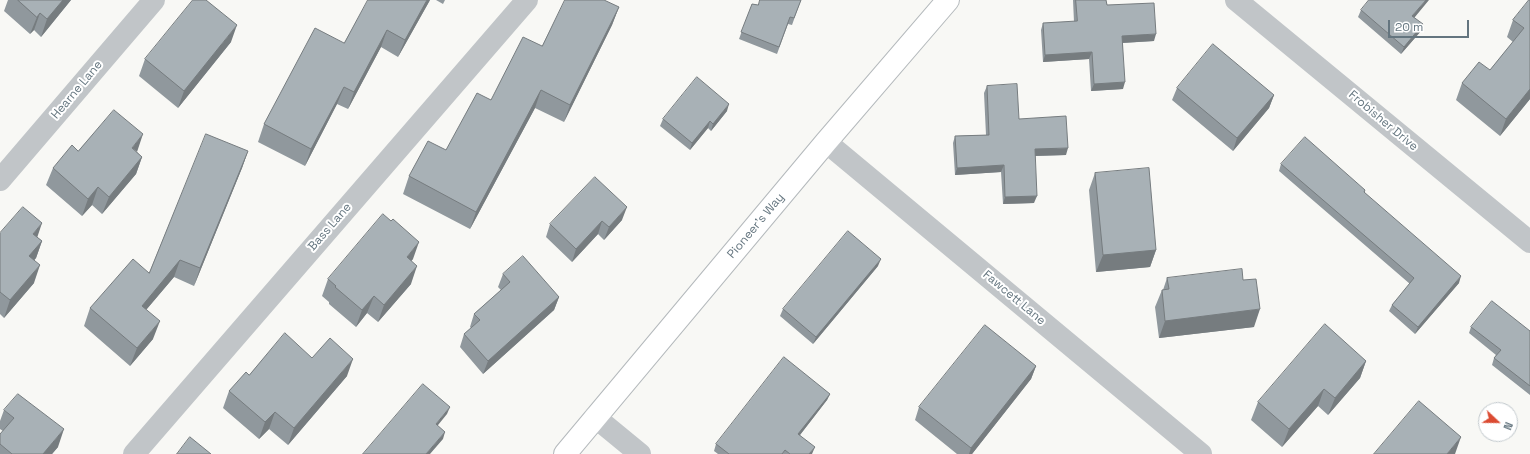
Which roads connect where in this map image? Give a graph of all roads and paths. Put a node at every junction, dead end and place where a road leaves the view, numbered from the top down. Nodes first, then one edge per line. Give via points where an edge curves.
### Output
1 (154, 0) edge
2 (527, 0) edge
3 (948, 0) edge
4 (1236, 0) edge
5 (826, 142) junction
6 (0, 180) edge
7 (1530, 242) edge
8 (595, 417) junction
9 (134, 454) edge
10 (565, 454) edge
11 (640, 454) edge
12 (1201, 454) edge

1 - 6 street, Hearne Lane
2 - 9 street, Bass Lane
3 - 5 main road, Pioneer's Way
4 - 7 street, Frobisher Drive
5 - 8 main road, Pioneer's Way
5 - 12 street, Fawcett Lane
8 - 10 main road, Pioneer's Way
8 - 11 street

